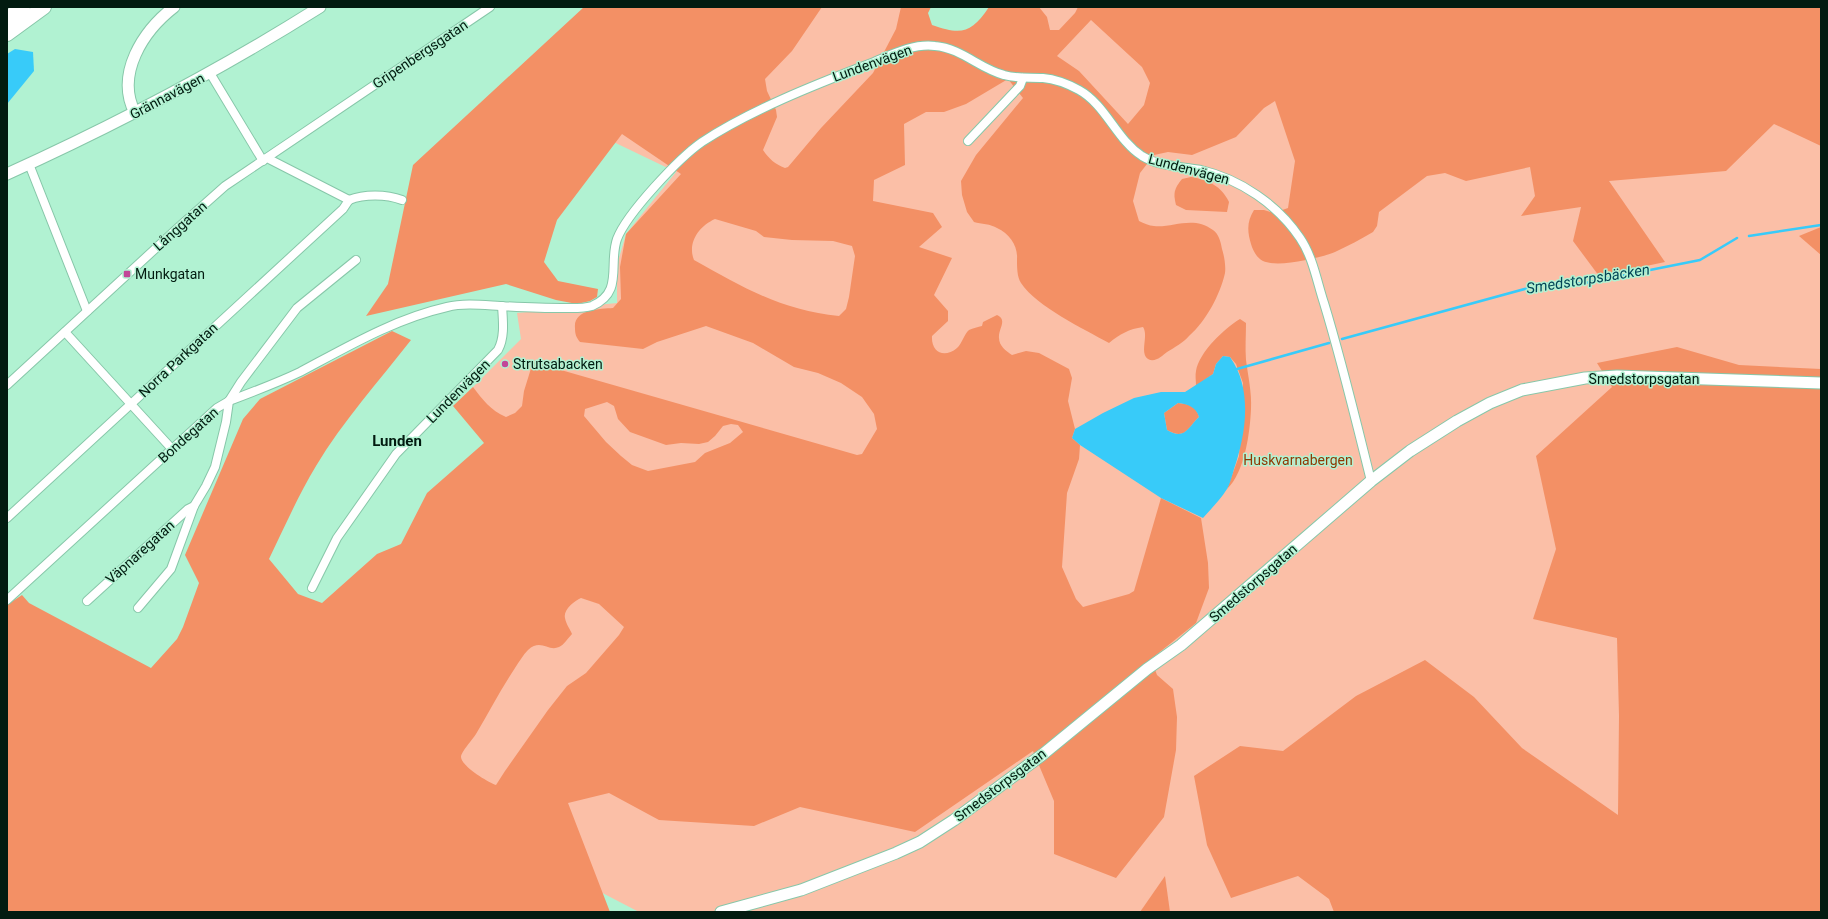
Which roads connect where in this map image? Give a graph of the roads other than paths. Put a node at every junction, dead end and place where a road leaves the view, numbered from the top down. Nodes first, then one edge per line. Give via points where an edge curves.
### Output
1 (23, 7) edge
2 (44, 7) edge
3 (174, 7) edge
4 (320, 7) edge
5 (490, 7) edge
6 (7, 18) edge
7 (7, 34) edge
8 (210, 73) junction
9 (1023, 78) junction
10 (351, 101) joint
11 (136, 113) junction
12 (968, 141) dead end
13 (265, 160) junction
14 (29, 164) junction
15 (7, 174) edge
16 (349, 200) junction
17 (402, 200) dead end
18 (356, 260) dead end
19 (502, 306) junction
20 (87, 311) junction
21 (64, 332) junction
22 (1821, 383) edge
23 (7, 385) edge
24 (229, 401) junction
25 (130, 404) junction
26 (172, 449) junction
27 (1371, 481) junction
28 (194, 506) junction
29 (7, 518) edge
30 (312, 588) dead end
31 (7, 600) edge
32 (87, 601) dead end
33 (138, 608) dead end
34 (722, 912) edge

1 - 6 highway
2 - 7 highway
3 - 11 street via 159,18 133,59 128,92
4 - 8 street, Grännavägen
5 - 10 street, Gripenbergsgatan
8 - 11 street, Grännavägen
8 - 13 street
9 - 12 street via 1020,86
9 - 19 street, Lundenvägen via 996,73 953,49 922,45 797,93 708,138 682,158 622,228 613,257 613,283 603,299 583,308
9 - 27 street, Lundenvägen via 1055,80 1080,91 1096,104 1124,140 1144,157 1161,164 1203,171 1235,181 1264,201 1301,239 1310,256 1336,342
10 - 13 street, Långgatan
11 - 14 street, Grännavägen
13 - 16 street
13 - 20 street, Långgatan via 225,186
14 - 15 street, Grännavägen
14 - 20 street
16 - 17 street via 359,196 394,197
16 - 25 street, Norra Parkgatan via 343,209
18 - 24 street, Bondegatan via 297,308
19 - 24 street, Lundenvägen via 448,306 420,315 384,328 296,374
19 - 30 street, Lundenvägen via 502,343 498,350 396,454 337,538
20 - 21 street, Långgatan
21 - 23 street, Långgatan
21 - 25 street
22 - 27 street, Smedstorpsgatan via 1617,376 1585,378 1522,390 1477,410 1410,451
24 - 26 street, Bondegatan via 216,408
24 - 28 street, Väpnaregatan via 215,467
25 - 26 street
25 - 29 street, Norra Parkgatan
26 - 31 street, Bondegatan
27 - 34 street, Smedstorpsgatan via 1181,645 1147,669 1042,755 954,820 920,842 896,853 801,890
28 - 32 street, Väpnaregatan
28 - 33 street, Väpnaregatan via 171,569

